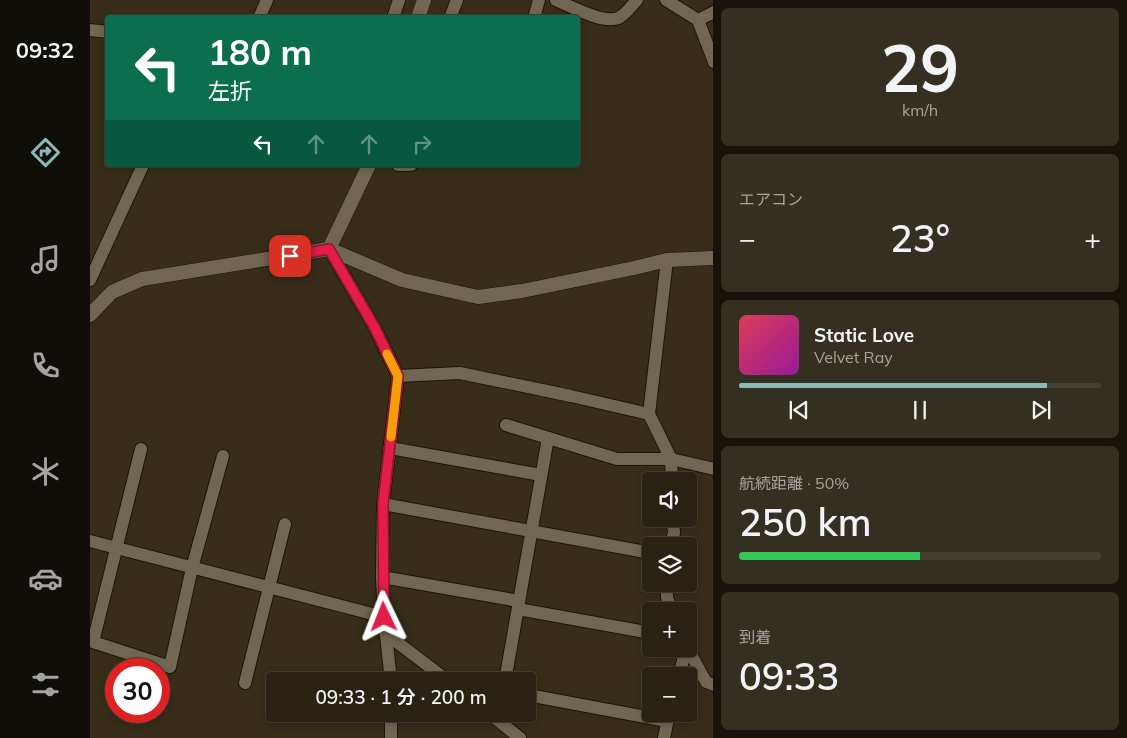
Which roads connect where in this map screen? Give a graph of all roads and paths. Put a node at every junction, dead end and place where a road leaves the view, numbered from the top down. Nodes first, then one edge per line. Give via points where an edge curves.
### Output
1 (267, 0) edge
2 (399, 0) edge
3 (424, 0) edge
4 (457, 0) edge
5 (539, 0) edge
6 (556, 0) edge
7 (637, 0) edge
8 (666, 0) edge
9 (713, 12) edge
10 (260, 15) edge
11 (394, 15) edge
12 (419, 15) edge
13 (451, 15) edge
14 (535, 15) edge
15 (698, 20) junction
16 (90, 30) edge
17 (105, 32) edge
18 (713, 62) edge
19 (142, 167) edge
20 (368, 167) edge
21 (329, 249) junction
22 (713, 258) edge
23 (667, 260) junction
24 (90, 280) edge
25 (90, 315) edge
26 (398, 376) junction
27 (649, 414) junction
28 (506, 425) dead end
29 (548, 438) junction
30 (390, 448) junction
31 (141, 449) dead end
32 (223, 456) dead end
33 (671, 460) junction
34 (713, 469) edge
35 (672, 472) edge
36 (541, 475) junction
37 (383, 504) junction
38 (285, 524) dead end
39 (531, 532) junction
40 (90, 541) edge
41 (117, 549) junction
42 (642, 551) edge
43 (192, 568) junction
44 (382, 577) junction
45 (269, 588) junction
46 (519, 605) junction
47 (384, 617) junction
48 (642, 632) edge
49 (385, 633) junction
50 (692, 657) edge
51 (390, 672) edge
52 (436, 672) edge
53 (507, 672) edge
54 (245, 683) dead end
55 (713, 685) edge
56 (536, 696) edge
57 (642, 714) edge
58 (392, 722) edge
59 (502, 722) edge
60 (667, 722) edge
61 (391, 738) edge
62 (519, 738) edge
63 (664, 738) edge

1 - 10 street
2 - 11 street
3 - 12 street
4 - 13 street
5 - 14 street
6 - 7 street via 611,21 621,17
8 - 15 street
9 - 15 street
15 - 18 street
16 - 17 street
19 - 24 street
20 - 21 street
21 - 23 street via 402,280 478,297
21 - 25 street via 142,279 112,292
21 - 26 street via 375,328
22 - 23 street
23 - 27 street
26 - 27 street via 460,373
26 - 30 street
27 - 33 street
28 - 29 street
29 - 33 street via 617,459
29 - 36 street
30 - 36 street
30 - 37 street
31 - 41 street
32 - 43 street
33 - 34 street
33 - 35 street
36 - 39 street
37 - 39 street
37 - 44 street
38 - 45 street
39 - 42 street
39 - 46 street
40 - 41 street
41 - 43 street
41 - 43 street via 93,642 170,667
43 - 45 street
44 - 46 street
44 - 47 street
45 - 47 street
45 - 54 street
46 - 48 street
46 - 53 street
47 - 49 street
49 - 51 street
49 - 52 street
50 - 55 street via 706,682
56 - 57 street
58 - 61 street
59 - 62 street
60 - 63 street

